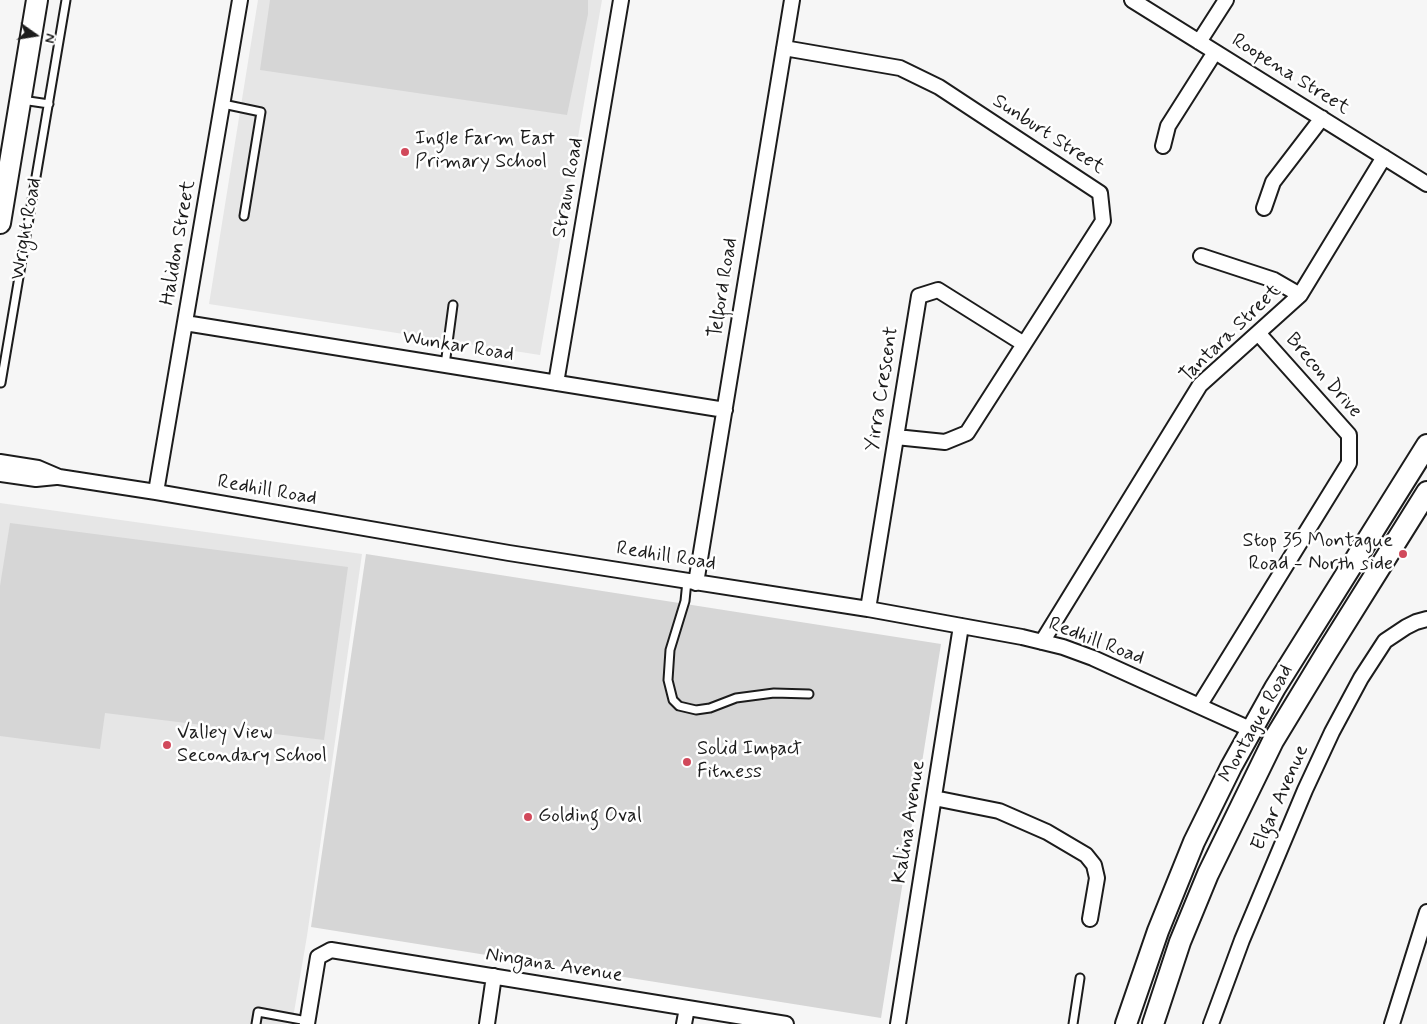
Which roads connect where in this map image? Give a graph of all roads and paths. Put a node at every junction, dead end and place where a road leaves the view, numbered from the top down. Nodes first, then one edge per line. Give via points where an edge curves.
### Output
1 (37, 0) edge
2 (66, 0) edge
3 (240, 0) edge
4 (621, 0) edge
5 (792, 0) edge
6 (1132, 0) edge
7 (1226, 0) edge
8 (1199, 42) junction
9 (784, 48) junction
10 (1215, 52) junction
11 (20, 99) junction
12 (49, 104) junction
13 (223, 104) junction
14 (1322, 118) junction
15 (1162, 146) dead end
16 (1384, 157) junction
17 (1427, 184) edge
18 (1264, 208) dead end
19 (244, 216) dead end
20 (1, 217) edge
21 (1201, 256) dead end
22 (1300, 295) junction
23 (453, 305) dead end
24 (185, 323) junction
25 (1258, 333) junction
26 (1024, 344) junction
27 (445, 365) junction
28 (556, 383) junction
29 (1, 384) edge
30 (725, 410) junction
31 (896, 437) junction
32 (1427, 445) edge
33 (0, 462) edge
34 (0, 474) edge
35 (59, 477) junction
36 (1399, 490) junction
37 (156, 492) junction
38 (1424, 502) edge
39 (691, 582) junction
40 (868, 609) junction
41 (1427, 619) edge
42 (961, 626) junction
43 (1042, 642) junction
44 (809, 694) dead end
45 (1200, 706) junction
46 (1252, 730) junction
47 (1274, 740) junction
48 (934, 798) junction
49 (1427, 912) edge
50 (1090, 919) dead end
51 (1413, 956) junction
52 (1427, 960) edge
53 (494, 976) junction
54 (1080, 978) dead end
55 (687, 1008) junction
56 (307, 1022) edge
57 (256, 1024) edge
58 (486, 1024) edge
59 (684, 1024) edge
60 (786, 1024) edge
61 (898, 1024) edge
62 (1073, 1024) edge
63 (1126, 1024) edge
64 (1153, 1024) edge
65 (1211, 1024) edge
66 (1392, 1024) edge

1 - 11 main road, Wright Road
2 - 12 lane, Wright Road
3 - 13 street, Halidon Street
4 - 28 street, Straun Road
5 - 9 street, Telford Road
6 - 8 street, Roopena Street
7 - 8 street
8 - 10 street, Roopena Street
9 - 26 street, Sunburt Street via 900,68 939,87 1100,193 1103,221
9 - 30 street, Telford Road
10 - 14 street, Roopena Street
10 - 15 street via 1168,126
11 - 12 lane
11 - 20 main road, Wright Road
12 - 29 lane, Wright Road
13 - 19 lane via 261,112
13 - 24 street, Halidon Street
14 - 16 street, Roopena Street
14 - 18 street via 1273,182
16 - 17 street, Roopena Street
16 - 22 street, Tantara Street
21 - 22 street via 1274,280
22 - 25 street, Tantara Street
23 - 27 lane
24 - 27 street, Wunkar Road
24 - 37 street, Halidon Street
25 - 43 street, Tantara Street via 1200,386
25 - 45 street, Brecon Drive via 1349,435 1349,463
26 - 31 street, Sunburt Street via 967,433 945,442
26 - 31 street, Yirra Crescent via 938,290 919,296
27 - 28 street, Wunkar Road
28 - 30 street, Wunkar Road
30 - 39 street, Telford Road
31 - 40 street, Yirra Crescent
32 - 36 main road, Montague Road
33 - 35 street, Redhill Road via 38,468
34 - 35 street, Redhill Road via 36,479
35 - 37 street, Redhill Road
36 - 38 main road
36 - 46 main road, Montague Road
37 - 39 street, Redhill Road
38 - 47 main road, Montague Road
39 - 40 street, Redhill Road
39 - 44 lane via 670,650 668,680 673,700 680,706 696,710 736,698 774,693
40 - 42 street, Redhill Road
41 - 65 street, Elgar Avenue via 1400,630 1380,647 1340,717 1271,870
42 - 43 street, Redhill Road
42 - 48 street, Kalina Avenue
43 - 45 street, Redhill Road via 1093,658
45 - 46 street, Redhill Road
46 - 47 main road
46 - 63 main road, Montague Road via 1194,842 1158,931
47 - 64 main road, Montague Road via 1208,874 1180,942
48 - 50 street via 999,811 1047,832 1086,855 1094,865 1097,878
48 - 61 street, Kalina Avenue
49 - 51 street
51 - 52 street
51 - 66 street
53 - 55 street, Ningana Avenue
53 - 56 street, Ningana Avenue via 331,950 318,957
53 - 58 street
54 - 62 lane
55 - 59 street
55 - 60 street, Ningana Avenue
56 - 57 lane via 258,1012

